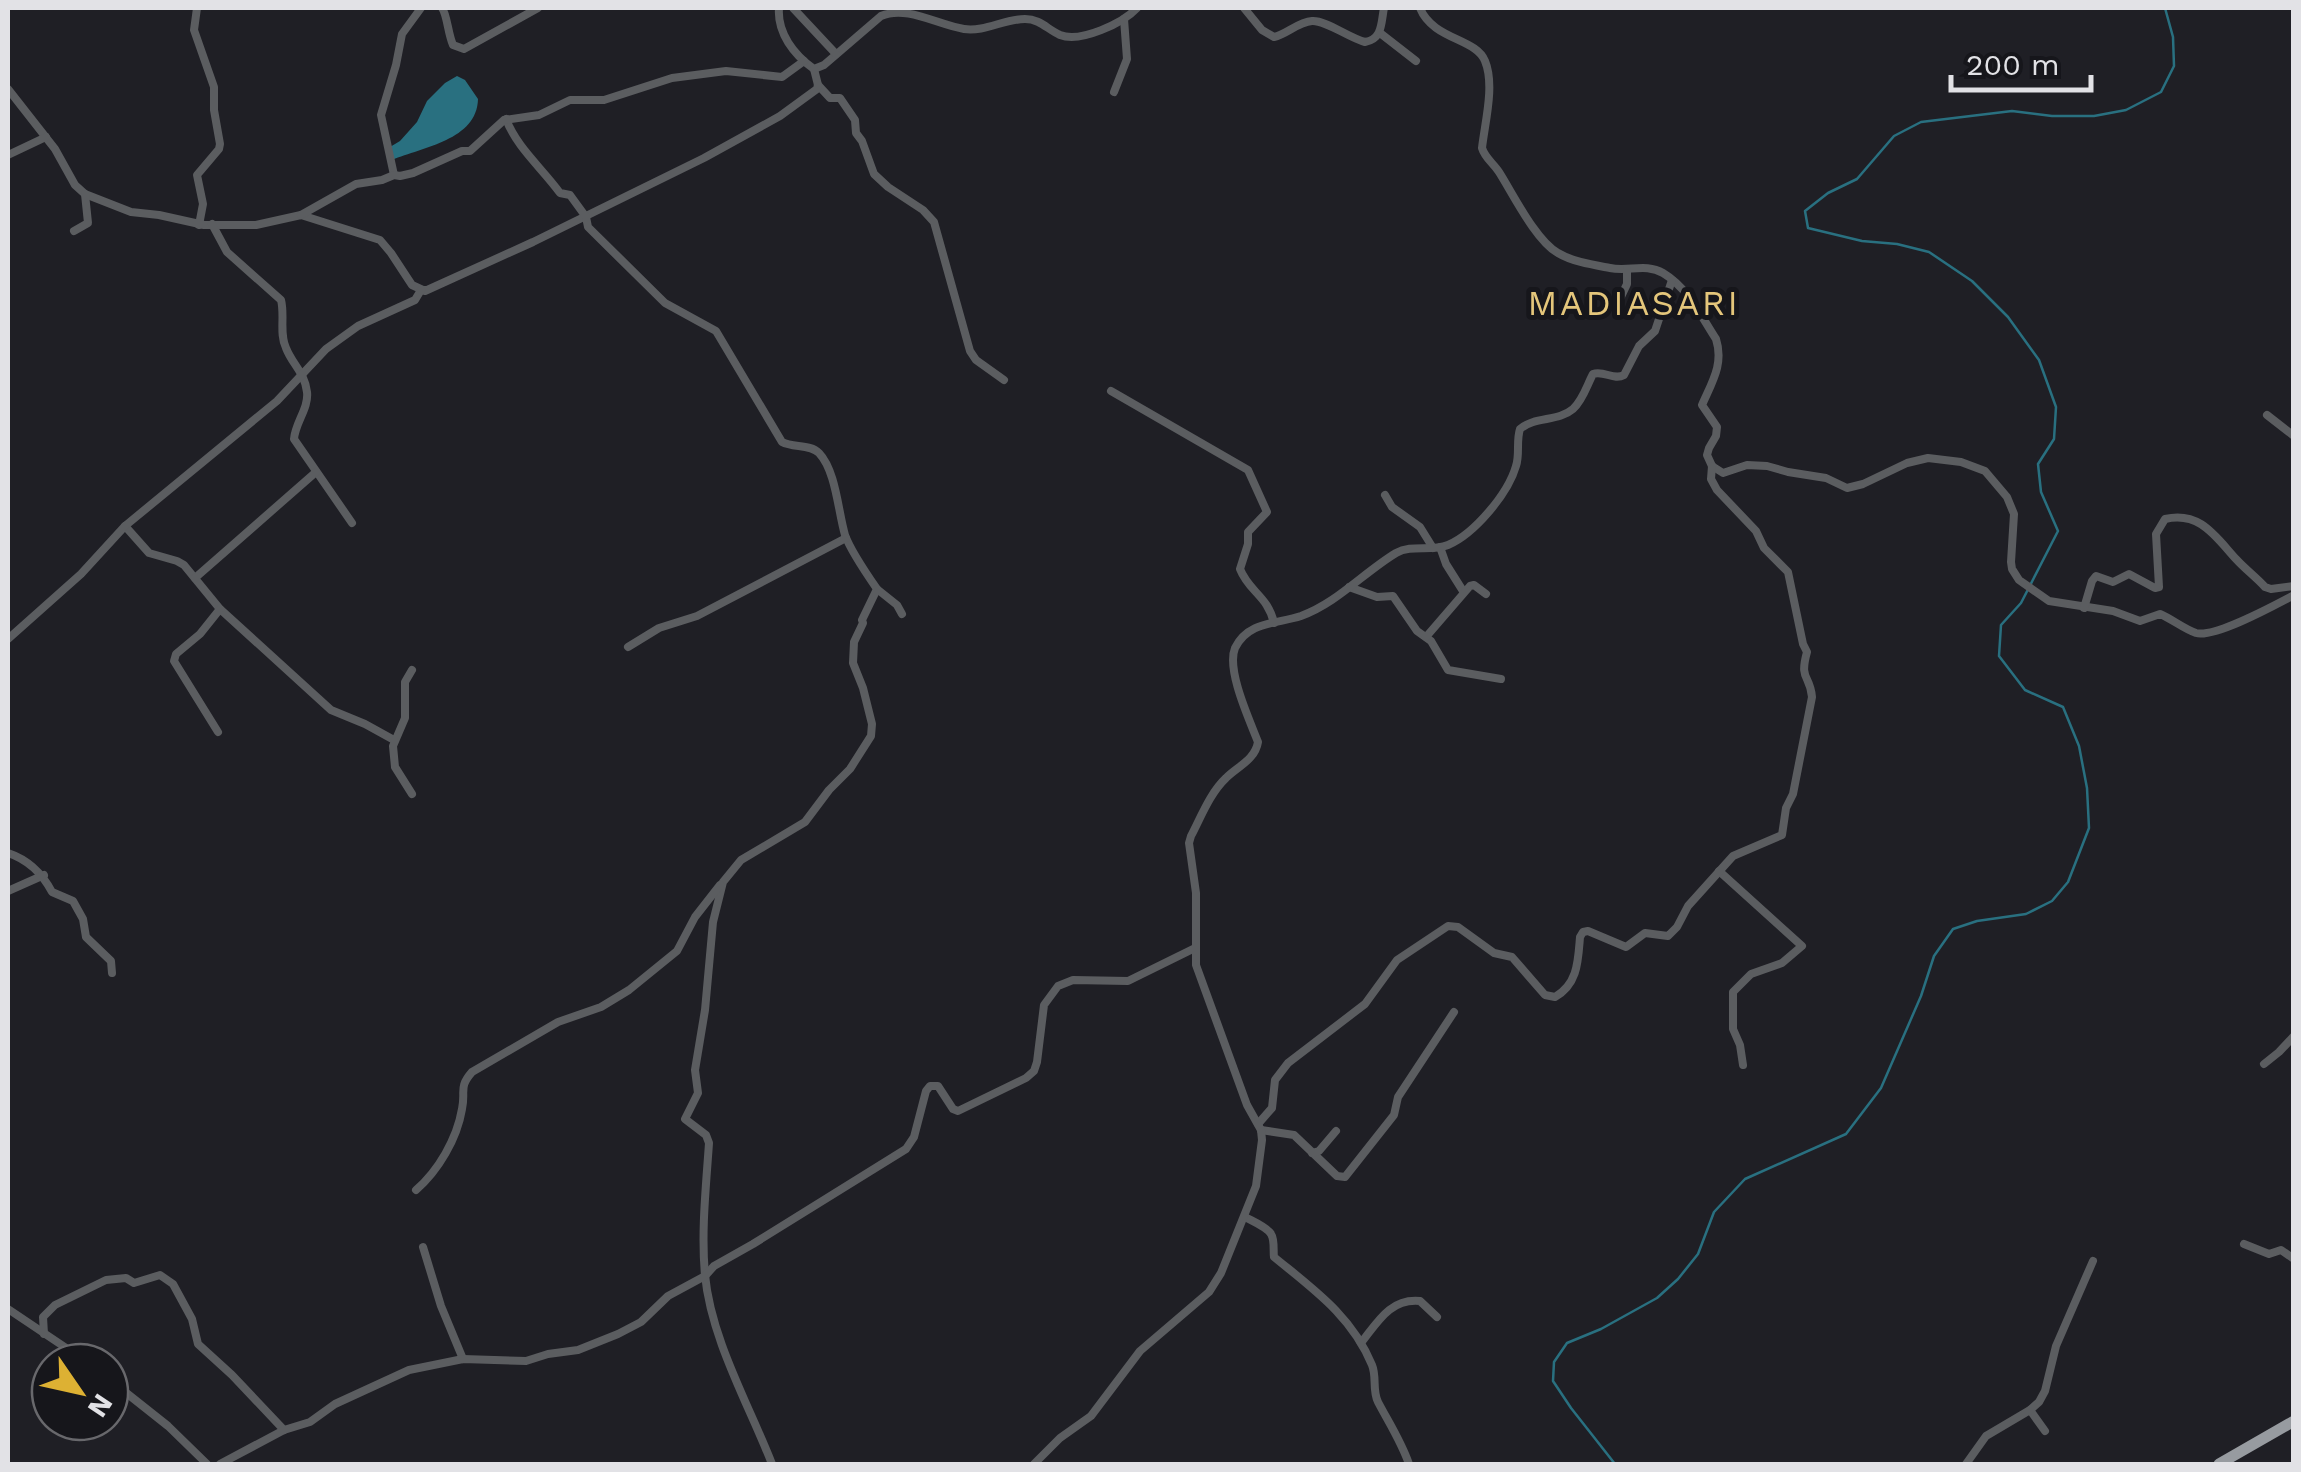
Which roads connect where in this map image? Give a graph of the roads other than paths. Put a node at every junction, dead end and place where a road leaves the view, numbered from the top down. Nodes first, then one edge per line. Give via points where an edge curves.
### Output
1 (196, 8) edge
2 (420, 8) edge
3 (442, 8) edge
4 (538, 8) edge
5 (778, 8) edge
6 (793, 8) edge
7 (1138, 8) edge
8 (1244, 8) edge
9 (1384, 8) edge
10 (1420, 8) edge
11 (889, 10) edge
12 (1124, 19) junction
13 (1380, 33) junction
14 (836, 54) junction
15 (804, 61) junction
16 (1416, 62) dead end
17 (814, 70) junction
18 (818, 85) junction
19 (8, 88) edge
20 (1114, 92) dead end
21 (506, 120) junction
22 (46, 138) junction
23 (8, 155) edge
24 (394, 174) junction
25 (84, 194) junction
26 (302, 215) junction
27 (585, 215) junction
28 (212, 224) junction
29 (200, 225) junction
30 (74, 231) dead end
31 (1628, 269) junction
32 (1672, 280) junction
33 (421, 290) junction
34 (1619, 302) dead end
35 (302, 372) junction
36 (1004, 380) dead end
37 (1111, 391) dead end
38 (2267, 415) dead end
39 (2294, 436) edge
40 (1712, 466) junction
41 (316, 472) junction
42 (1385, 495) dead end
43 (352, 523) dead end
44 (125, 526) junction
45 (846, 538) junction
46 (1436, 548) junction
47 (195, 578) junction
48 (2294, 586) edge
49 (877, 588) junction
50 (1349, 588) junction
51 (1464, 591) junction
52 (1486, 594) dead end
53 (2294, 595) edge
54 (2084, 608) junction
55 (220, 609) junction
56 (902, 614) dead end
57 (1274, 622) junction
58 (1426, 637) junction
59 (8, 639) edge
60 (628, 647) dead end
61 (412, 670) dead end
62 (1501, 679) dead end
63 (218, 732) dead end
64 (394, 740) junction
65 (412, 794) dead end
66 (8, 852) edge
67 (1719, 871) junction
68 (44, 875) junction
69 (722, 882) junction
70 (8, 892) edge
71 (1195, 948) junction
72 (112, 974) dead end
73 (1454, 1012) dead end
74 (2294, 1036) edge
75 (2264, 1064) dead end
76 (1743, 1065) dead end
77 (1260, 1127) junction
78 (1336, 1131) dead end
79 (1312, 1152) junction
80 (416, 1190) dead end
81 (1245, 1217) junction
82 (2244, 1244) dead end
83 (423, 1247) dead end
84 (2294, 1258) edge
85 (2092, 1261) dead end
86 (705, 1276) junction
87 (8, 1309) edge
88 (1437, 1316) dead end
89 (44, 1334) junction
90 (56, 1342) edge
91 (1361, 1344) junction
92 (463, 1359) junction
93 (130, 1396) edge
94 (2030, 1410) junction
95 (2294, 1421) edge
96 (284, 1430) junction
97 (2045, 1432) dead end
98 (207, 1464) edge
99 (220, 1464) edge
100 (772, 1464) edge
101 (1034, 1464) edge
102 (1408, 1464) edge
103 (1966, 1464) edge
104 (2219, 1464) edge

1 - 29 street via 195,32 214,87 220,144 196,176
2 - 24 street via 403,31 381,115
3 - 4 street via 453,45 464,49
5 - 15 street via 782,34
6 - 14 street
7 - 12 street
8 - 13 street via 1274,37 1316,21 1365,42
9 - 13 street
10 - 31 street via 1440,31 1484,56 1489,102 1483,154 1548,246 1566,257
11 - 12 street via 966,30 1034,20 1064,36
11 - 14 street
12 - 20 street via 1127,58
13 - 16 street
14 - 17 street
15 - 17 street
15 - 21 street via 782,77 726,70 672,78 615,98 570,100 539,115
17 - 18 street
18 - 27 street via 750,133
18 - 36 street via 830,98 840,98 855,120 874,174 934,222 970,351
19 - 22 street
21 - 24 street via 470,150 413,174
21 - 27 street via 516,142
22 - 23 street
22 - 25 street
24 - 26 street via 356,184
25 - 29 street via 130,212
25 - 30 street via 88,224
26 - 28 street
26 - 33 street via 380,240
27 - 33 street
27 - 45 street via 588,227 665,303 716,331 782,442 820,455
28 - 29 street
28 - 35 street via 227,252 280,300 285,346
31 - 32 street via 1654,269
31 - 34 street
32 - 40 street via 1719,345 1719,366 1702,405 1717,427 1709,448
32 - 46 street via 1656,330 1624,375 1596,372 1569,412 1520,429 1510,482 1486,514
33 - 35 street via 412,302 350,331
35 - 41 street via 308,396 294,438
35 - 44 street via 274,405
37 - 57 street via 1250,472 1266,512 1248,532 1240,569
38 - 39 street
40 - 54 street via 1723,473 1768,466 1847,488 1928,458 1976,466 2011,505 2015,575 2041,596
40 - 67 street via 1717,490 1788,572 1812,694 1783,833 1734,856
41 - 43 street
41 - 47 street
42 - 46 street
44 - 47 street via 149,553 181,562
44 - 59 street
45 - 49 street
45 - 60 street
46 - 50 street via 1404,549
46 - 51 street
47 - 55 street
48 - 54 street via 2265,587 2224,542 2180,516 2165,519 2156,534 2159,587 2128,574 2112,582 2096,576
49 - 56 street
49 - 69 street via 854,642 872,727 868,742 805,822 741,860
50 - 57 street via 1307,614
50 - 58 street via 1393,596
51 - 52 street via 1474,585
51 - 58 street
53 - 54 street via 2203,634 2160,614 2140,621
55 - 63 street via 174,657
55 - 64 street via 331,710
57 - 71 street via 1252,628 1234,652 1258,745 1218,786 1190,838
58 - 62 street via 1448,670
61 - 64 street
64 - 65 street via 395,766
66 - 68 street
67 - 76 street via 1802,946 1780,964 1751,974 1732,994
67 - 77 street via 1670,935 1645,933 1626,947 1583,932 1576,973 1555,997 1512,957 1448,926 1397,960 1365,1004 1288,1063 1275,1080 1272,1108
68 - 70 street
68 - 72 street via 52,892 75,904 86,937 112,961
69 - 80 street via 677,951 628,990 560,1020 472,1072 462,1086 463,1108 448,1146
69 - 86 street via 698,1094 685,1119 709,1143
71 - 77 street via 1206,996
71 - 86 street via 1128,982 1073,980 1058,986 1044,1005 1030,1075 958,1112 938,1086 930,1086 906,1149
73 - 79 street via 1398,1097 1394,1115 1348,1175 1340,1178
74 - 75 street
77 - 79 street via 1292,1134
77 - 81 street via 1256,1186
78 - 79 street
81 - 91 street via 1270,1233 1274,1257 1333,1305
81 - 101 street via 1209,1292 1140,1351 1091,1416
82 - 84 street
83 - 92 street
85 - 94 street via 2043,1396
86 - 92 street via 598,1343 526,1361
86 - 100 street via 720,1340
87 - 89 street
88 - 91 street via 1420,1301 1401,1302
89 - 90 street
89 - 96 street via 49,1309 101,1282 134,1283 160,1274 174,1284 202,1348
91 - 102 street via 1379,1405
92 - 96 street via 409,1370
93 - 98 street
94 - 97 street
94 - 103 street via 1986,1436
95 - 104 main road
96 - 99 street

